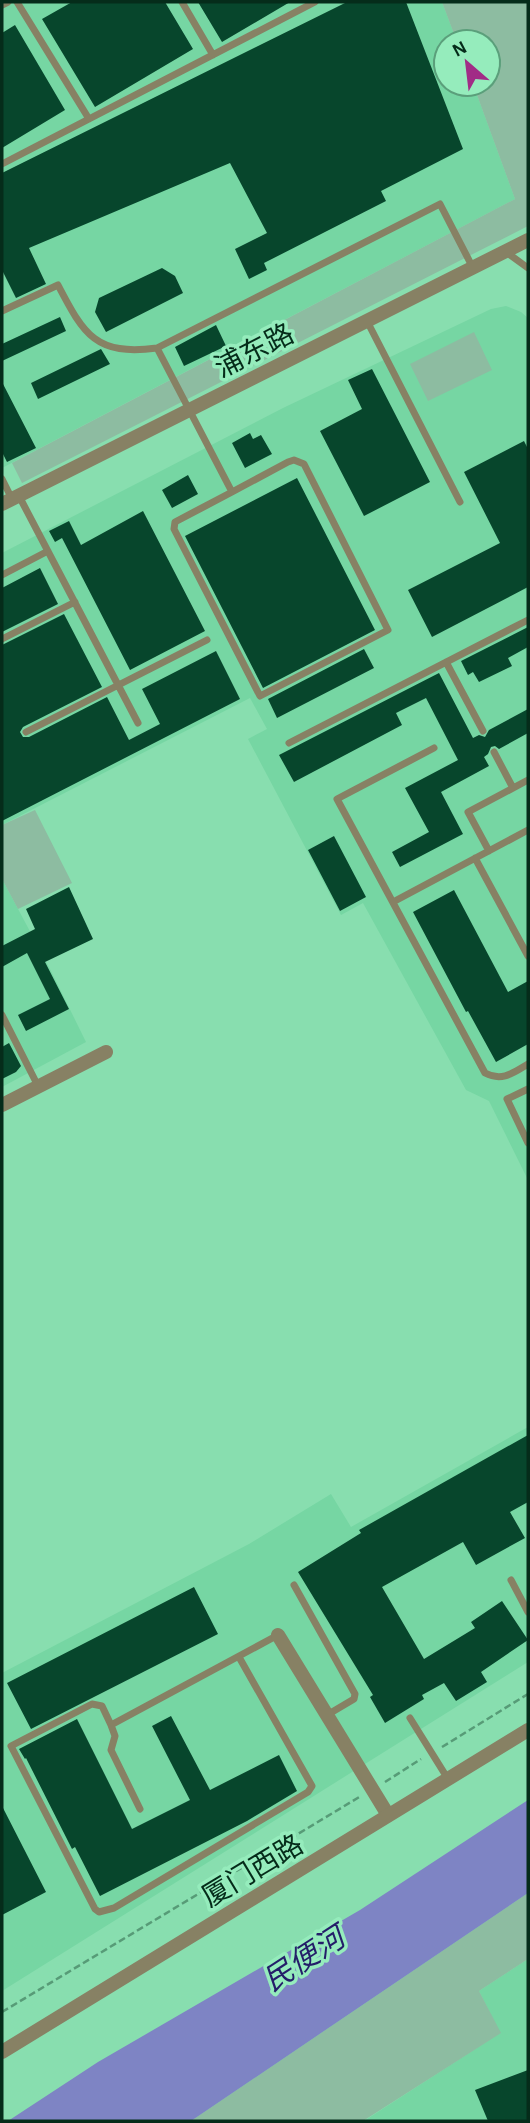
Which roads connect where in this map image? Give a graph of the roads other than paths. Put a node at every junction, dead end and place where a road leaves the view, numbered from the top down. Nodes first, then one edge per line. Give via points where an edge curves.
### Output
1 (8, 2) edge
2 (17, 2) edge
3 (182, 2) edge
4 (315, 2) edge
5 (2, 5) edge
6 (213, 55) junction
7 (89, 119) junction
8 (2, 164) edge
9 (528, 240) edge
10 (505, 252) junction
11 (473, 268) junction
12 (528, 268) edge
13 (2, 311) edge
14 (367, 321) junction
15 (157, 348) junction
16 (189, 410) junction
17 (2, 479) edge
18 (232, 492) junction
19 (11, 500) edge
20 (460, 502) dead end
21 (48, 551) junction
22 (2, 575) edge
23 (75, 602) junction
24 (528, 620) edge
25 (2, 639) edge
26 (207, 640) dead end
27 (446, 662) junction
28 (118, 685) junction
29 (138, 723) dead end
30 (483, 731) dead end
31 (26, 732) dead end
32 (289, 743) dead end
33 (434, 748) dead end
34 (494, 752) dead end
35 (528, 780) edge
36 (513, 788) junction
37 (528, 830) edge
38 (489, 850) junction
39 (475, 858) junction
40 (393, 902) junction
41 (528, 956) edge
42 (2, 1015) edge
43 (106, 1052) dead end
44 (528, 1064) edge
45 (38, 1086) junction
46 (528, 1089) edge
47 (2, 1105) edge
48 (528, 1143) edge
49 (511, 1580) dead end
50 (294, 1585) dead end
51 (528, 1612) edge
52 (278, 1635) joint
53 (239, 1657) junction
54 (327, 1716) junction
55 (410, 1718) dead end
56 (111, 1725) junction
57 (528, 1730) edge
58 (448, 1779) junction
59 (141, 1809) dead end
60 (388, 1815) junction
61 (2, 2052) edge

1 - 5 lane
2 - 7 lane
3 - 6 lane
4 - 6 lane
6 - 7 lane
7 - 8 lane
9 - 10 street, 浦东路
10 - 11 street, 浦东路
10 - 12 lane
11 - 14 street, 浦东路
11 - 15 lane via 440,204
13 - 15 lane via 58,285 78,324 96,339 116,349
14 - 16 street, 浦东路
14 - 20 lane
15 - 16 lane
16 - 18 lane
16 - 19 street, 浦东路
17 - 19 lane
18 - 18 lane via 288,462 304,464 388,630 260,696 174,529 175,523
19 - 21 lane
21 - 22 lane
21 - 23 lane
23 - 25 lane
23 - 28 lane
24 - 27 lane
26 - 28 lane
27 - 30 lane
27 - 32 lane
28 - 29 lane
28 - 31 lane
33 - 40 lane via 337,799
34 - 36 lane
35 - 36 lane
36 - 38 lane via 468,812
37 - 38 lane
38 - 39 lane
39 - 40 lane
39 - 41 lane
40 - 44 lane via 485,1073 504,1078
42 - 45 lane
43 - 45 street
45 - 47 street
46 - 48 lane via 507,1099
49 - 51 lane
50 - 54 lane via 355,1694
52 - 53 lane
52 - 54 street
53 - 56 lane
53 - 56 lane via 312,1786 114,1908 99,1912 11,1746 92,1704 102,1706
54 - 60 street
55 - 58 lane
56 - 59 lane via 114,1757
57 - 58 street, 厦门西路
58 - 60 street, 厦门西路
60 - 61 street, 厦门西路

